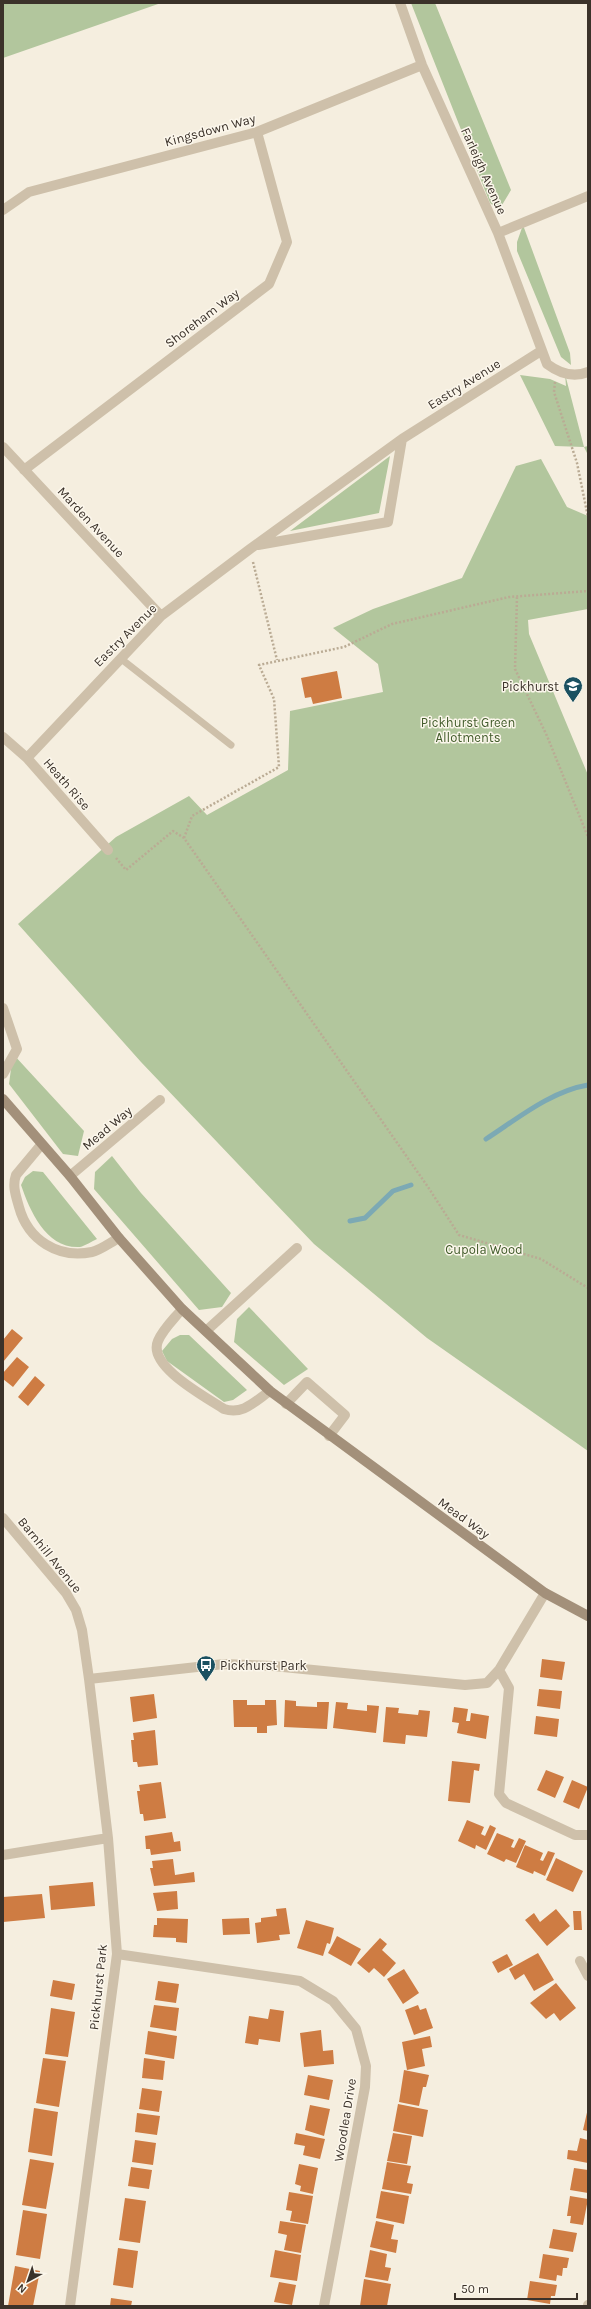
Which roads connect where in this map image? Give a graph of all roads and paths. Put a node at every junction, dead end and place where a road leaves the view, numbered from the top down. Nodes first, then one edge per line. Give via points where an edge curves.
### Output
1 (400, 3) edge
2 (422, 65) junction
3 (257, 132) junction
4 (588, 196) edge
5 (3, 210) edge
6 (498, 233) junction
7 (541, 351) junction
8 (556, 370) junction
9 (588, 372) edge
10 (402, 439) junction
11 (3, 447) edge
12 (24, 470) junction
13 (588, 517) edge
14 (252, 547) junction
15 (588, 591) edge
16 (517, 597) junction
17 (161, 616) junction
18 (120, 658) junction
19 (277, 660) junction
20 (3, 737) edge
21 (231, 745) dead end
22 (27, 758) junction
23 (588, 837) edge
24 (184, 838) junction
25 (108, 850) joint
26 (3, 1008) edge
27 (3, 1074) edge
28 (3, 1099) edge
29 (160, 1100) dead end
30 (41, 1145) junction
31 (70, 1176) junction
32 (119, 1238) junction
33 (297, 1248) dead end
34 (588, 1288) edge
35 (182, 1309) junction
36 (206, 1331) junction
37 (270, 1391) junction
38 (286, 1404) junction
39 (329, 1436) junction
40 (3, 1518) edge
41 (545, 1593) junction
42 (588, 1616) edge
43 (499, 1670) junction
44 (89, 1679) junction
45 (588, 1834) edge
46 (108, 1838) junction
47 (3, 1855) edge
48 (117, 1954) junction
49 (580, 1961) dead end
50 (588, 1976) edge
51 (70, 2306) edge
52 (324, 2306) edge

1 - 2 street, Farleigh Avenue
2 - 3 street, Kingsdown Way
2 - 6 street, Farleigh Avenue
3 - 5 street, Kingsdown Way via 29,192
3 - 12 street, Shoreham Way via 287,242 269,284
4 - 6 street
6 - 7 street, Farleigh Avenue
7 - 8 street, Farleigh Avenue via 547,364
7 - 10 street, Eastry Avenue
8 - 9 street via 570,375
8 - 13 path via 554,392 577,463
10 - 14 street, Eastry Avenue
10 - 14 street, Eastry Avenue via 388,522
11 - 12 street, Marden Avenue
12 - 17 street, Marden Avenue
14 - 17 street, Eastry Avenue
14 - 19 path
15 - 16 path
16 - 19 path via 392,624 344,647
16 - 23 path via 515,669 547,736
17 - 18 street, Eastry Avenue
18 - 21 lane
18 - 22 street, Eastry Avenue
19 - 24 path via 258,665 274,699 279,767 192,816
20 - 22 street, Heath Rise
22 - 25 street, Heath Rise
24 - 25 path via 173,831 126,870
24 - 34 path via 393,1136 459,1235 541,1259
26 - 27 street via 17,1049
28 - 30 street, Mead Way
29 - 31 street, Mead Way
30 - 31 street, Mead Way
30 - 32 street via 14,1180 21,1215 30,1233 40,1242 59,1251 75,1254 93,1251
31 - 32 street, Mead Way
32 - 35 street, Mead Way
33 - 36 street
35 - 36 street, Mead Way
35 - 37 street via 158,1341 156,1350 159,1360 167,1369 224,1410 233,1412 242,1411
36 - 37 street, Mead Way
37 - 38 street, Mead Way
38 - 39 street, Mead Way
38 - 39 street via 307,1382 345,1415
39 - 41 street, Mead Way
40 - 44 street, Barnhill Avenue via 66,1593 76,1610 82,1630
41 - 42 street, Mead Way
41 - 43 street
43 - 44 street via 487,1683 478,1684 224,1664
43 - 45 street via 509,1688 499,1794 501,1799 575,1835
44 - 46 street, Pickhurst Park
46 - 47 street
46 - 48 street, Pickhurst Park
48 - 51 street, Pickhurst Park
48 - 52 street, Woodlea Drive via 300,1981 333,2002 356,2029 366,2066 365,2087
49 - 50 street

